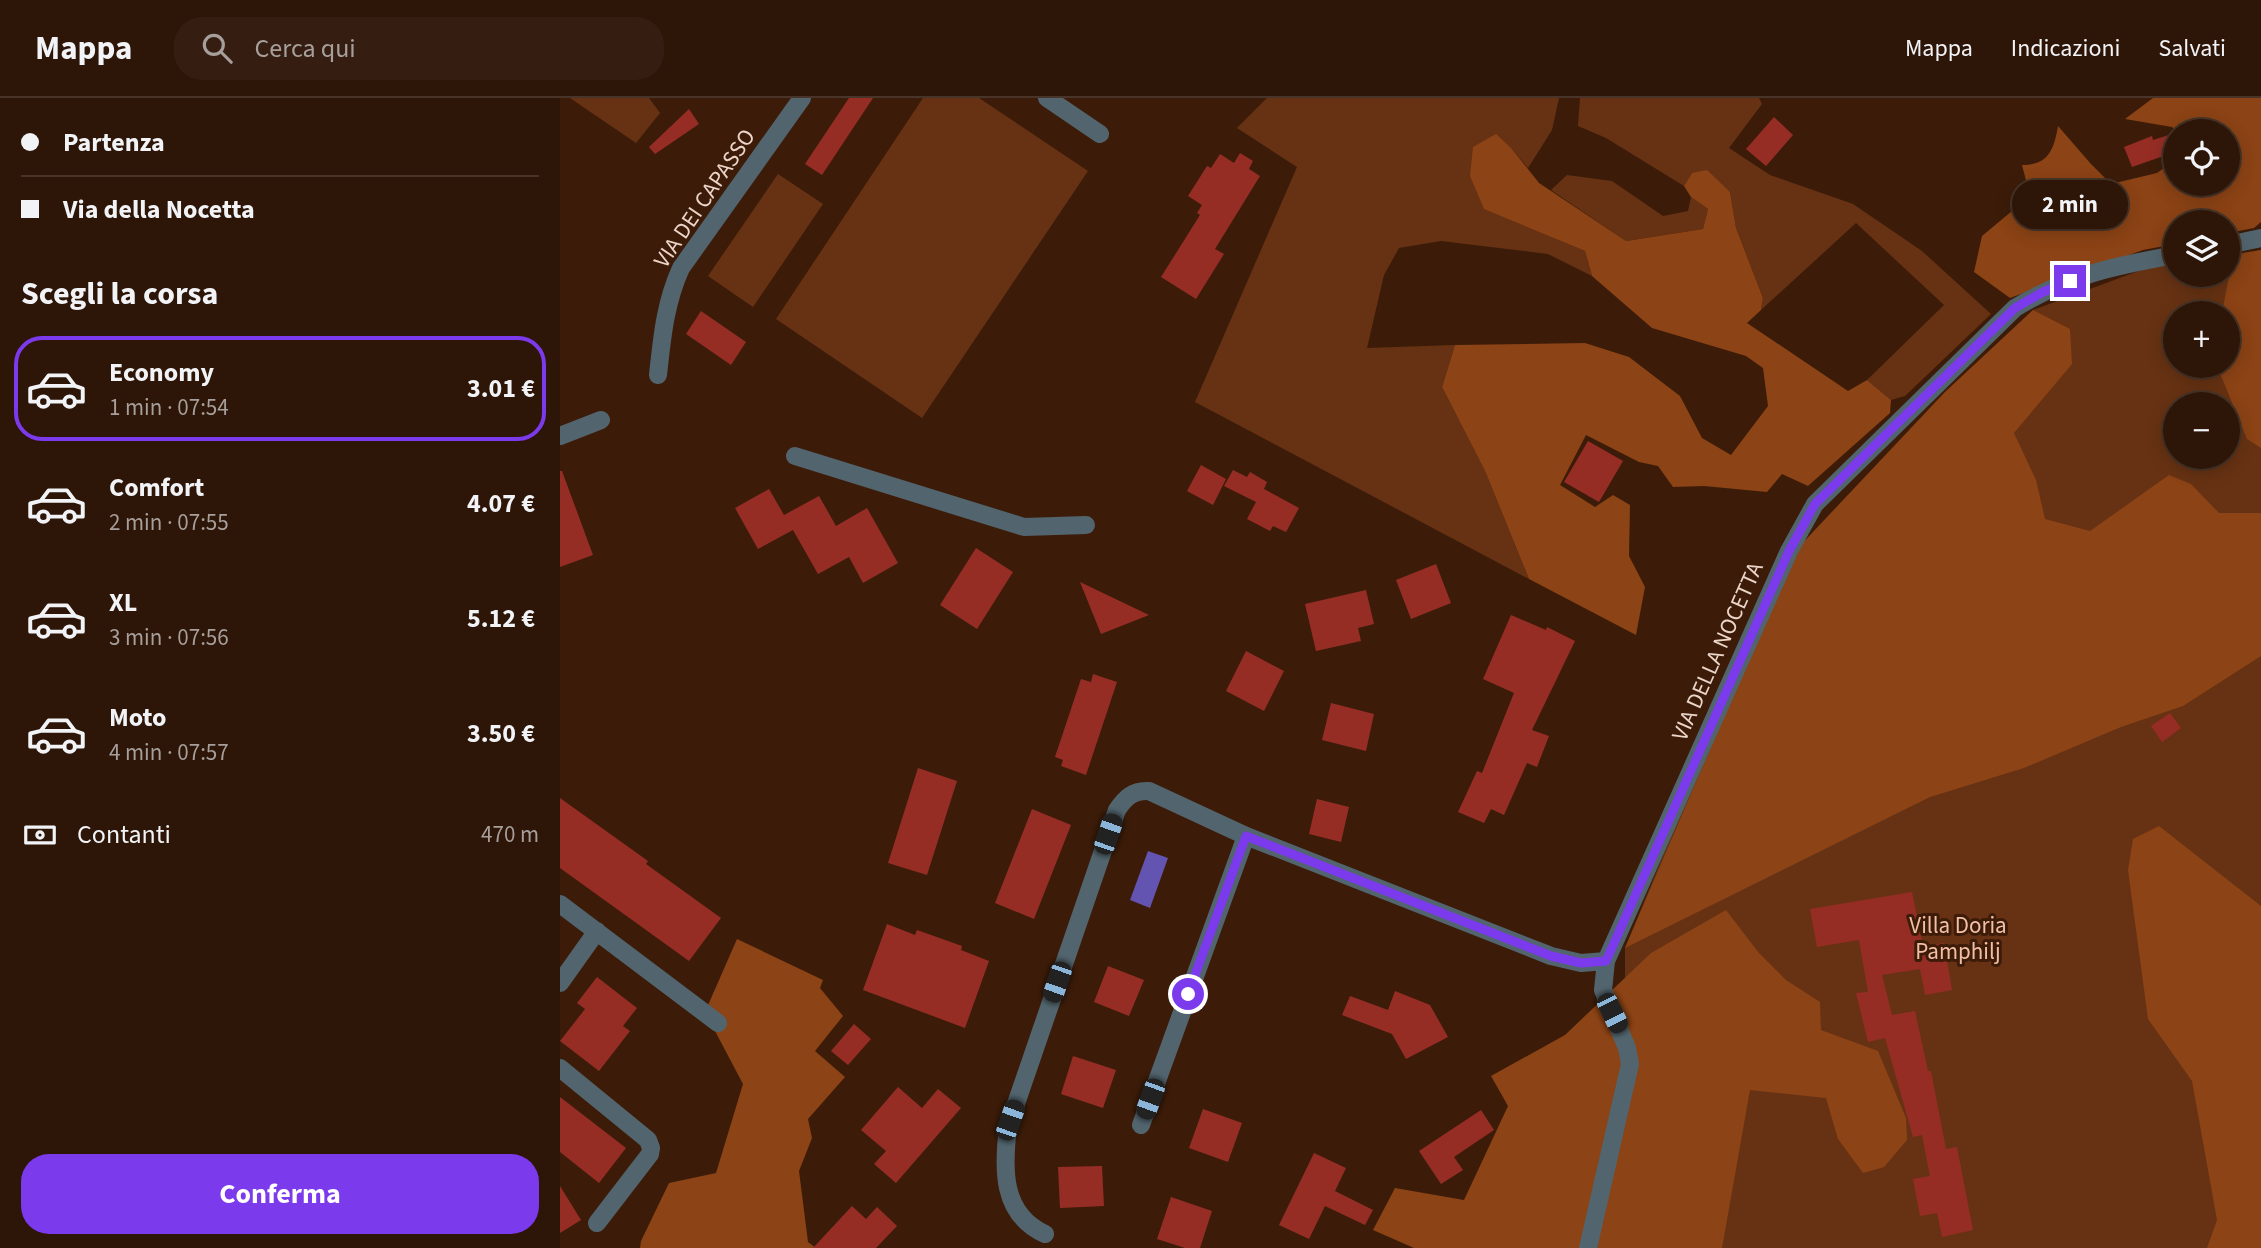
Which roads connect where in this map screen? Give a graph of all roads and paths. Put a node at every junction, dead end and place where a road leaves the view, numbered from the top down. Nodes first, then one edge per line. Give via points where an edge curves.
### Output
1 (802, 98) edge
2 (1046, 98) edge
3 (1100, 134) dead end
4 (2261, 238) edge
5 (2240, 242) edge
6 (2163, 258) edge
7 (658, 375) dead end
8 (601, 420) dead end
9 (560, 436) edge
10 (795, 456) dead end
11 (1086, 525) dead end
12 (1246, 836) junction
13 (560, 904) edge
14 (597, 931) junction
15 (1606, 961) junction
16 (560, 983) edge
17 (718, 1023) dead end
18 (560, 1068) edge
19 (1141, 1125) dead end
20 (597, 1223) dead end
21 (1045, 1234) dead end
22 (1588, 1248) edge

1 - 7 street, VIA DEI CAPASSO via 681,268 664,320
2 - 3 street
4 - 5 street
6 - 15 street, VIA DELLA NOCETTA via 2094,272 2015,308 1815,504 1789,551
8 - 9 street
10 - 11 street via 1024,527
12 - 15 street via 1551,956 1581,963
12 - 19 street
12 - 21 street via 1149,791 1128,796 1117,810 1008,1127 1010,1199 1029,1226
13 - 14 street
14 - 16 street
14 - 17 street
15 - 22 street, VIA DELLA NOCETTA via 1603,989 1630,1064
18 - 20 street via 652,1148

